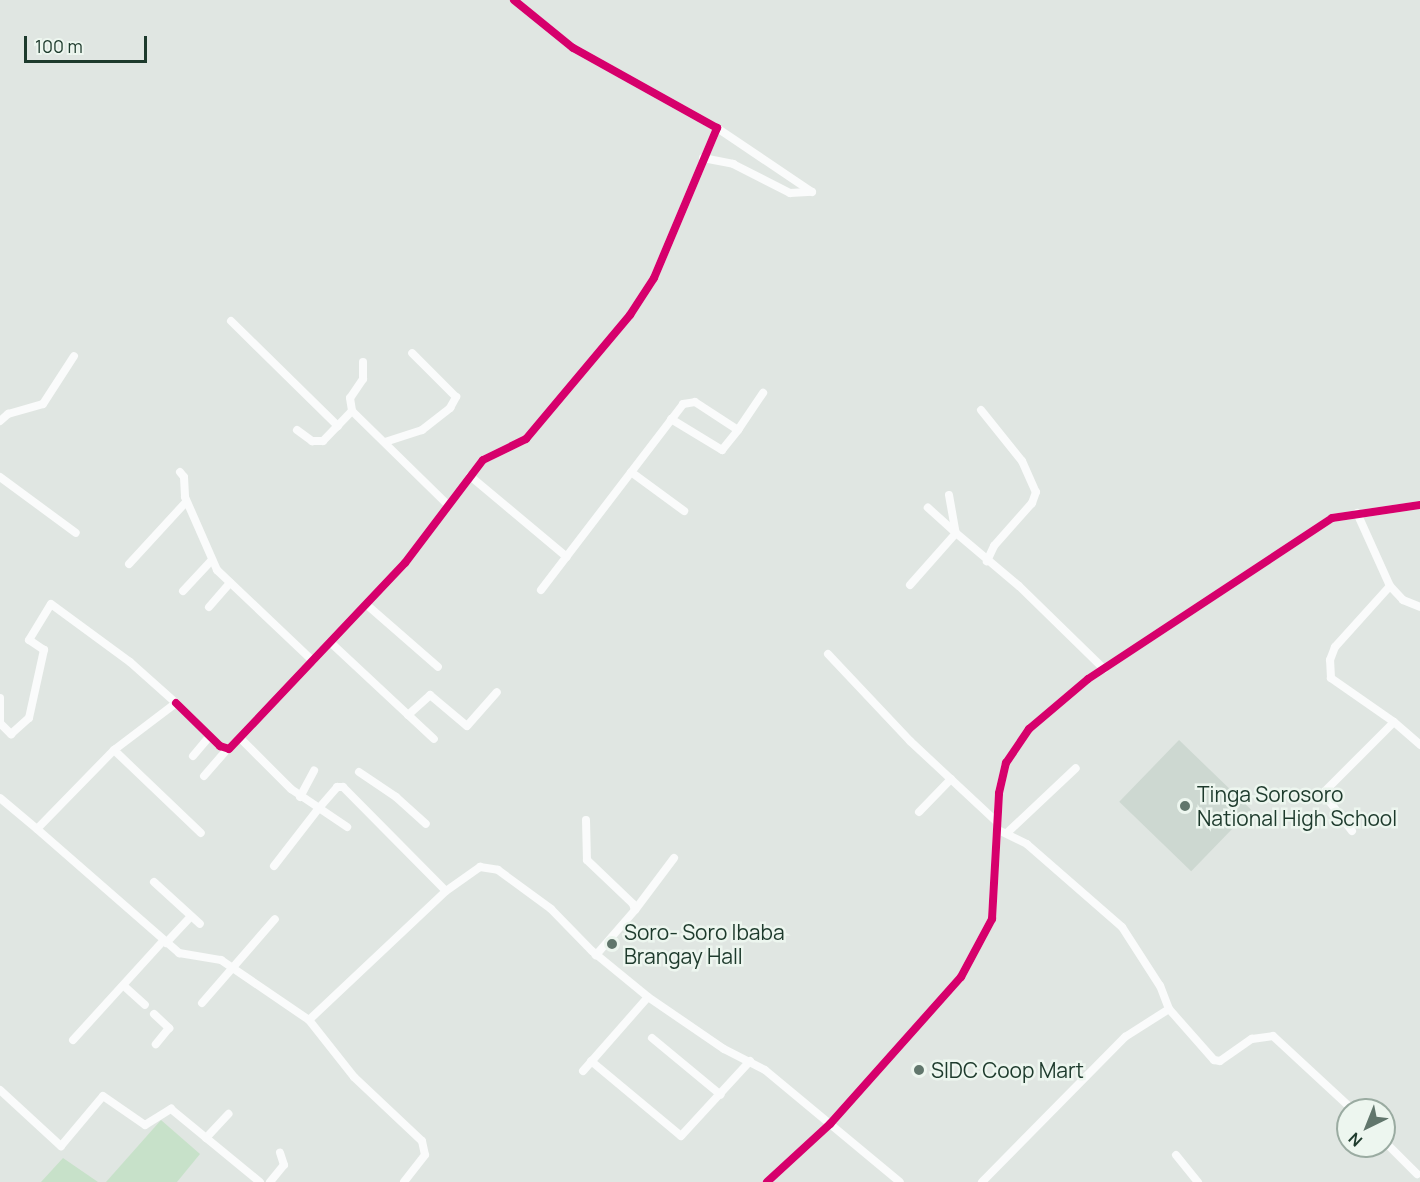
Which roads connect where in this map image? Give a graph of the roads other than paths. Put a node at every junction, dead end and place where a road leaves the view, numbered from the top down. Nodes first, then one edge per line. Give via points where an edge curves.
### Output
1 (514, 0) edge
2 (717, 128) junction
3 (703, 158) junction
4 (231, 321) dead end
5 (412, 353) dead end
6 (74, 356) dead end
7 (363, 362) dead end
8 (763, 393) dead end
9 (981, 410) dead end
10 (352, 411) junction
11 (671, 419) junction
12 (0, 421) edge
13 (338, 426) junction
14 (297, 430) dead end
15 (738, 430) junction
16 (385, 442) junction
17 (180, 472) dead end
18 (631, 472) junction
19 (470, 476) junction
20 (0, 477) edge
21 (949, 495) dead end
22 (186, 502) junction
23 (448, 505) junction
24 (1420, 505) edge
25 (928, 508) dead end
26 (684, 511) dead end
27 (1357, 513) junction
28 (76, 533) dead end
29 (956, 533) junction
30 (567, 557) junction
31 (211, 561) junction
32 (987, 561) junction
33 (129, 564) dead end
34 (230, 583) junction
35 (910, 585) dead end
36 (1390, 586) junction
37 (541, 590) dead end
38 (183, 591) dead end
39 (367, 605) junction
40 (1420, 607) edge
41 (209, 608) dead end
42 (330, 642) junction
43 (828, 654) dead end
44 (313, 661) junction
45 (438, 667) dead end
46 (1104, 669) junction
47 (497, 692) dead end
48 (0, 698) edge
49 (176, 703) junction
50 (408, 715) junction
51 (1394, 722) junction
52 (0, 723) edge
53 (210, 736) junction
54 (240, 738) junction
55 (434, 739) dead end
56 (1420, 745) edge
57 (114, 750) junction
58 (227, 750) junction
59 (193, 756) dead end
60 (1076, 768) dead end
61 (314, 771) dead end
62 (359, 772) dead end
63 (204, 776) dead end
64 (951, 779) junction
65 (300, 797) junction
66 (0, 798) edge
67 (319, 808) junction
68 (919, 812) dead end
69 (586, 820) dead end
70 (426, 824) dead end
71 (997, 826) junction
72 (347, 827) dead end
73 (37, 829) junction
74 (1352, 831) dead end
75 (1008, 832) junction
76 (201, 833) dead end
77 (674, 858) dead end
78 (274, 866) dead end
79 (154, 882) dead end
80 (446, 891) junction
81 (635, 910) junction
82 (190, 917) junction
83 (275, 919) dead end
84 (200, 924) dead end
85 (165, 942) junction
86 (596, 955) junction
87 (234, 969) junction
88 (124, 986) junction
89 (648, 997) junction
90 (202, 1003) dead end
91 (145, 1005) dead end
92 (1169, 1009) junction
93 (154, 1014) dead end
94 (309, 1020) junction
95 (652, 1038) dead end
96 (73, 1040) dead end
97 (156, 1044) dead end
98 (591, 1061) junction
99 (750, 1061) junction
100 (583, 1071) dead end
101 (0, 1090) edge
102 (721, 1095) junction
103 (1340, 1098) edge
104 (228, 1114) dead end
105 (830, 1124) junction
106 (206, 1138) junction
107 (280, 1153) dead end
108 (1396, 1153) edge
109 (1176, 1155) dead end
110 (1417, 1174) dead end
111 (260, 1182) edge
112 (270, 1182) edge
113 (404, 1182) edge
114 (767, 1182) edge
115 (900, 1182) edge
116 (982, 1182) edge
117 (1198, 1182) edge

1 - 2 street via 573,48
2 - 3 street
2 - 3 street via 812,192 790,193 733,164
3 - 19 street via 684,212 644,297 526,439 495,451
4 - 13 street
5 - 16 street via 456,397 450,408 422,430
6 - 12 street via 43,404 8,414
7 - 10 street via 363,379 350,398
8 - 15 street
9 - 32 street via 1022,460 1036,492
10 - 13 street
10 - 16 street
11 - 15 street via 683,404 695,402
11 - 15 street via 722,450
11 - 18 street
13 - 14 street via 318,443
16 - 23 street
17 - 22 street
18 - 26 street
18 - 30 street
19 - 23 street
19 - 30 street
20 - 28 street
21 - 29 street
22 - 31 street
22 - 33 street
23 - 39 street
24 - 27 street
25 - 29 street
27 - 36 street
27 - 46 street via 1332,518 1296,538
29 - 32 street
29 - 35 street
30 - 37 street
31 - 34 street
31 - 38 street
32 - 46 street via 1019,586
34 - 41 street
34 - 44 street
36 - 40 street via 1402,600
36 - 51 street via 1335,647 1329,669 1331,678 1349,694
39 - 42 street
39 - 45 street
42 - 44 street
42 - 50 street
43 - 64 street
44 - 54 street
46 - 71 street via 1029,729 1006,763
47 - 50 street via 467,726 430,695
48 - 52 street
49 - 52 street via 130,662 51,604 29,640 44,650 27,724 11,734
49 - 53 street
49 - 57 street
50 - 55 street
51 - 56 street
51 - 74 street via 1323,793
53 - 58 street
53 - 59 street
54 - 58 street
54 - 65 street
57 - 73 street
57 - 76 street
58 - 63 street
60 - 75 street
61 - 65 street
62 - 70 street
64 - 68 street
64 - 71 street
65 - 67 street
66 - 73 street
67 - 72 street
67 - 78 street
67 - 80 street via 338,786 343,787
69 - 81 street via 587,860
71 - 75 street
71 - 105 street via 992,919 961,977
73 - 85 street
75 - 92 street via 1064,874 1122,927 1160,986
77 - 81 street
79 - 82 street
80 - 86 street via 480,867 498,870 551,909
80 - 94 street
81 - 86 street
82 - 84 street
82 - 85 street
83 - 87 street
85 - 87 street via 179,953 213,958
85 - 88 street
86 - 89 street
87 - 90 street
87 - 94 street
88 - 91 street
88 - 96 street
89 - 98 street
89 - 99 street via 724,1049
92 - 103 street via 1214,1060 1220,1061 1252,1039 1273,1036
92 - 116 street via 1125,1037
93 - 97 street via 169,1028
94 - 113 street via 354,1077 422,1141 425,1155
95 - 102 street
98 - 100 street
98 - 102 street via 681,1136
99 - 102 street
99 - 105 street
101 - 106 street via 58,1146 65,1146 103,1096 145,1125 171,1109
104 - 106 street
105 - 114 street
105 - 115 street
106 - 111 street
107 - 112 street via 284,1165
108 - 110 street
109 - 117 street

